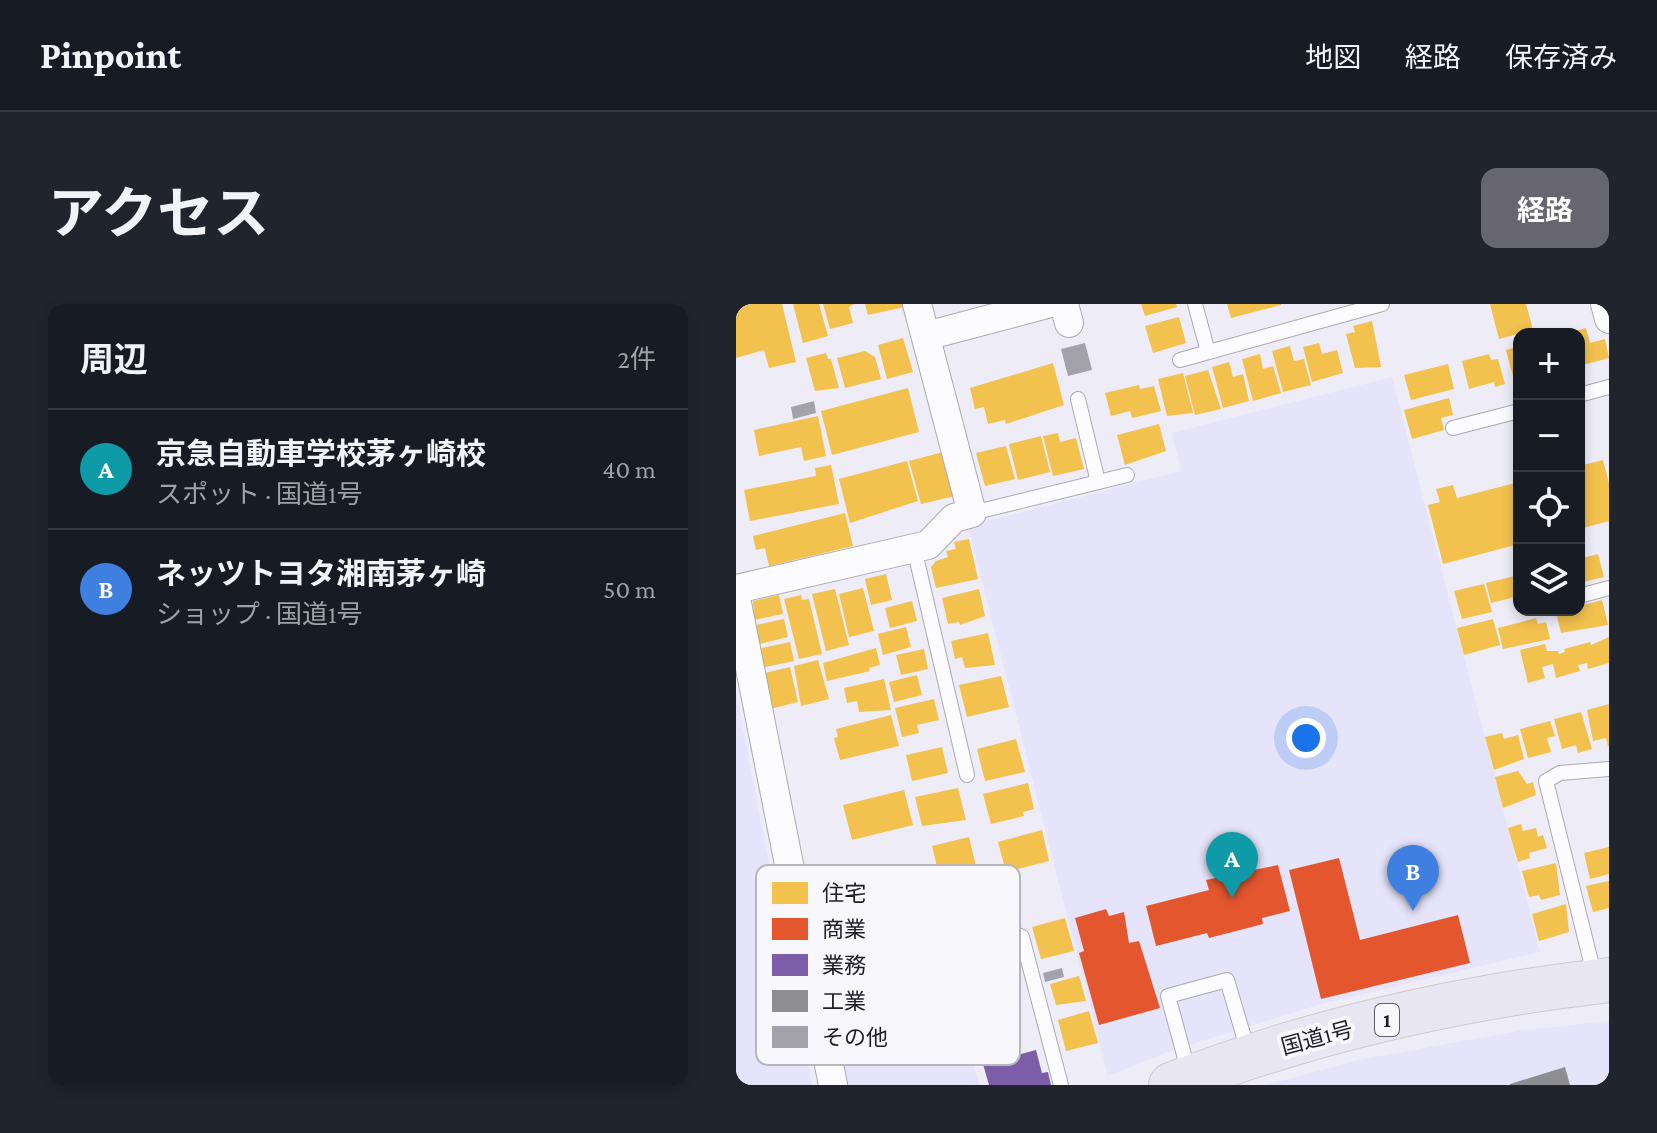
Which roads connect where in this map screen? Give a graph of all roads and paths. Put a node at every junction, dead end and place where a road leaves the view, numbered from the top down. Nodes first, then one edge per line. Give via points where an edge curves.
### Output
1 (917, 304) edge
2 (1047, 304) edge
3 (1195, 304) edge
4 (1382, 304) edge
5 (1605, 304) edge
6 (1609, 319) edge
7 (926, 336) junction
8 (1208, 352) junction
9 (1180, 360) dead end
10 (1609, 387) edge
11 (1585, 393) edge
12 (1078, 399) dead end
13 (1513, 413) edge
14 (1453, 428) dead end
15 (1127, 475) dead end
16 (1098, 482) junction
17 (972, 513) junction
18 (914, 548) junction
19 (1609, 588) edge
20 (736, 589) edge
21 (1585, 594) edge
22 (736, 598) edge
23 (1609, 769) edge
24 (967, 775) dead end
25 (789, 865) edge
26 (1020, 936) edge
27 (1602, 981) edge
28 (1250, 1057) junction
29 (829, 1065) edge
30 (1180, 1081) edge
31 (833, 1085) edge
32 (1061, 1085) edge

1 - 7 street
2 - 7 street
3 - 8 lane
4 - 8 lane
5 - 6 street
7 - 17 street
8 - 9 lane
10 - 11 lane
12 - 16 lane
13 - 14 lane
15 - 16 lane
16 - 17 lane
17 - 18 street via 954,518 928,545
18 - 20 street
18 - 24 lane
19 - 21 lane
22 - 25 street
23 - 27 lane via 1560,773 1546,781
26 - 32 lane
27 - 28 highway, 国道1号 / 1 via 1337,1031
28 - 30 highway, 国道1号 / 1
28 - 30 lane via 1227,980 1168,996
29 - 31 street

